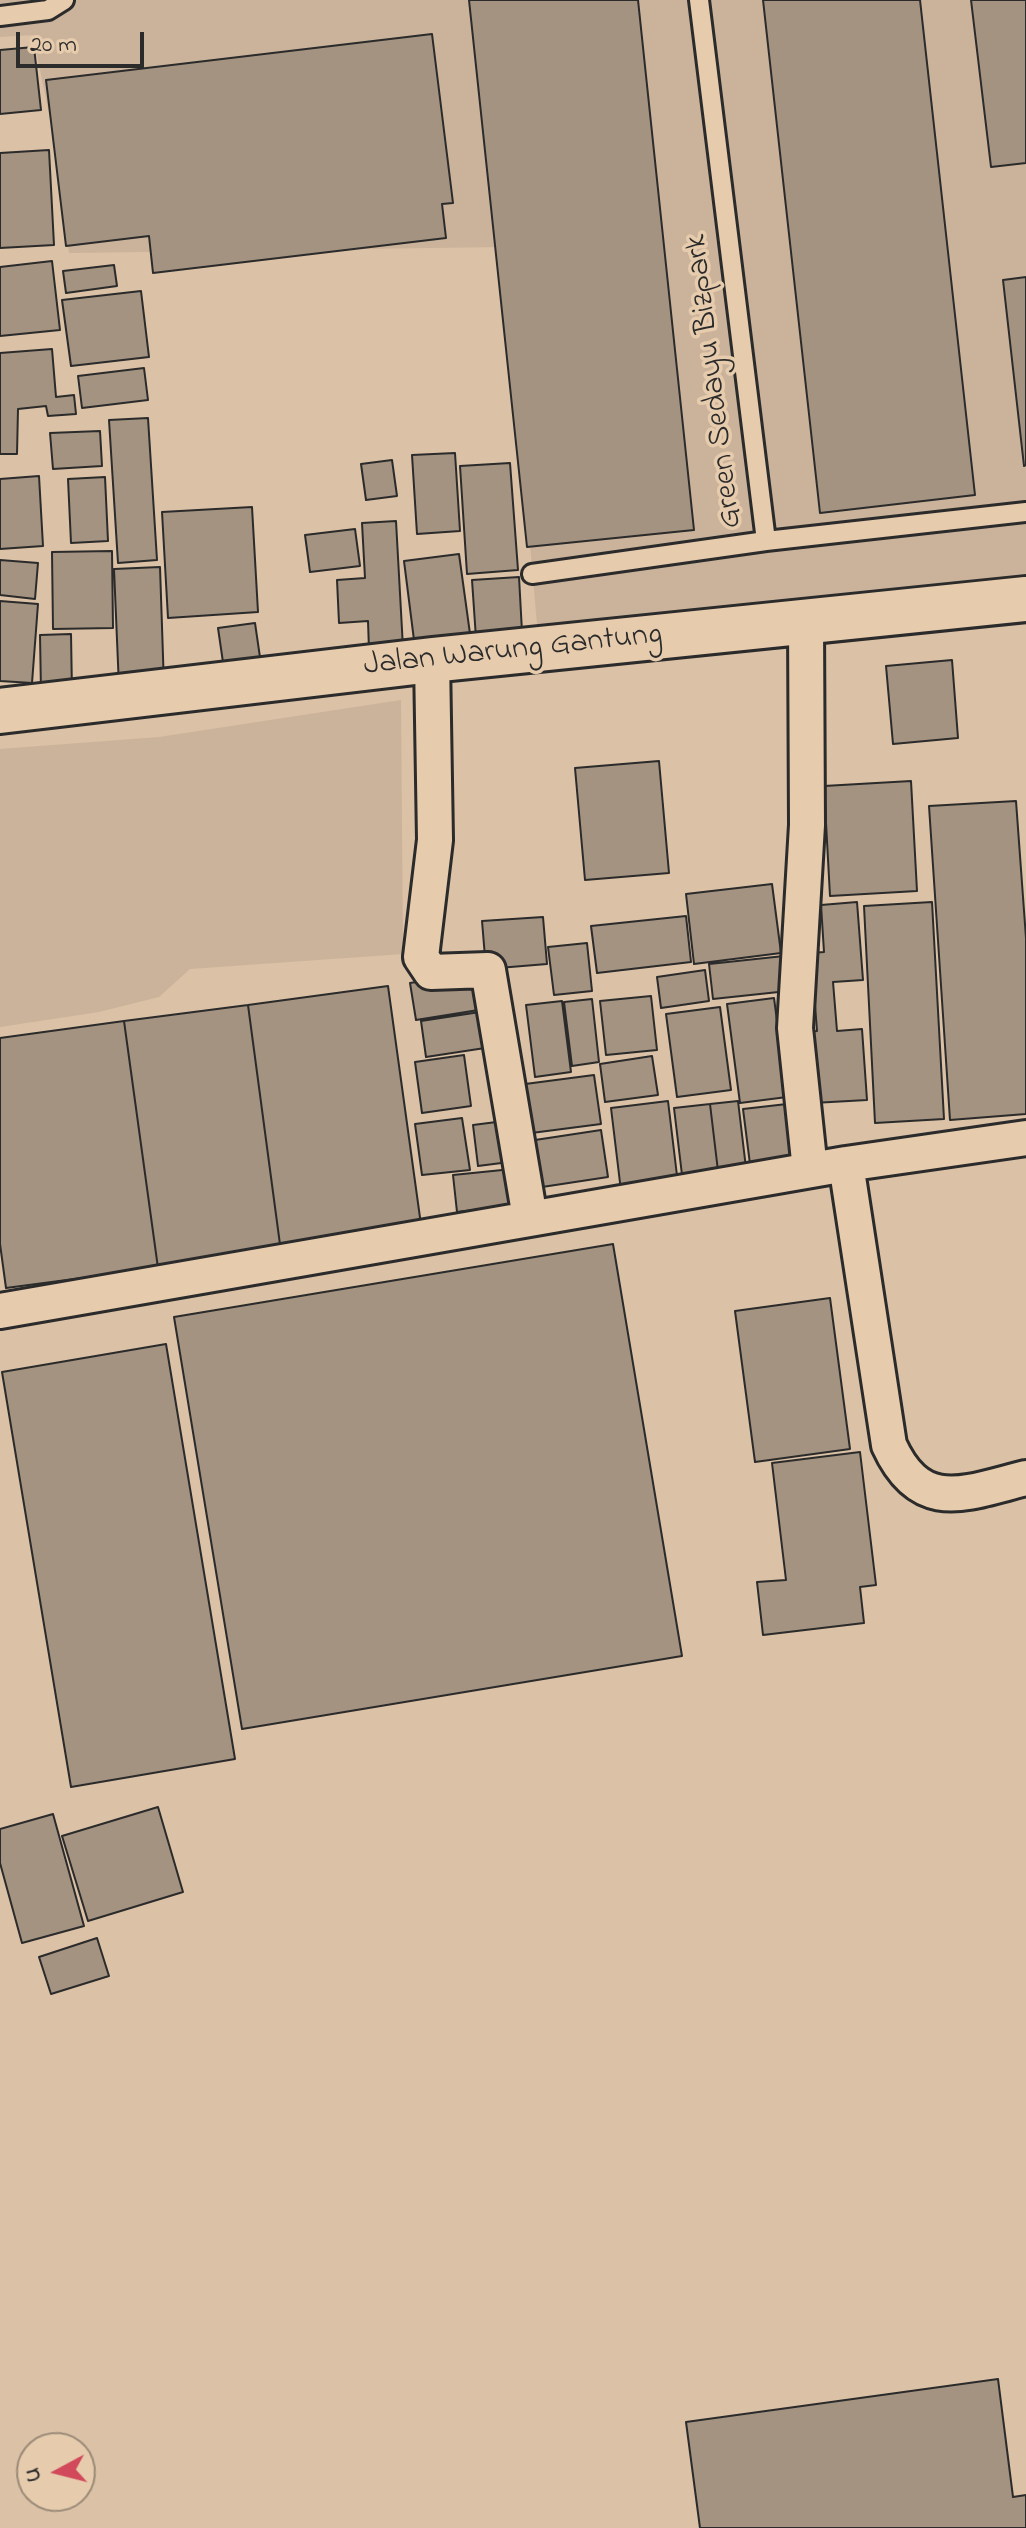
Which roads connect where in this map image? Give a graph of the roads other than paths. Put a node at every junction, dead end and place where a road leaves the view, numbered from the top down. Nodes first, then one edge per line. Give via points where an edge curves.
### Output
1 (64, 0) edge
2 (699, 0) edge
3 (0, 16) edge
4 (1026, 512) edge
5 (766, 541) junction
6 (532, 574) dead end
7 (1026, 599) edge
8 (806, 622) junction
9 (432, 660) junction
10 (0, 711) edge
11 (1026, 1138) edge
12 (846, 1164) junction
13 (810, 1170) junction
14 (530, 1218) junction
15 (0, 1304) edge
16 (0, 1311) edge
17 (1026, 1478) edge

1 - 3 lane via 48,10
2 - 5 lane, Green Sedayu Bizpark
4 - 5 lane, Green Sedayu Bizpark
5 - 6 lane
7 - 8 street, Jalan Warung Gantung
8 - 9 street, Jalan Warung Gantung
8 - 13 street via 807,825 795,1028
9 - 10 street, Jalan Warung Gantung
9 - 14 street via 435,840 421,957 431,972 488,970
11 - 12 street
12 - 13 street
12 - 17 street via 889,1445 898,1466 917,1485 937,1493
13 - 14 street
14 - 16 street
15 - 16 street

